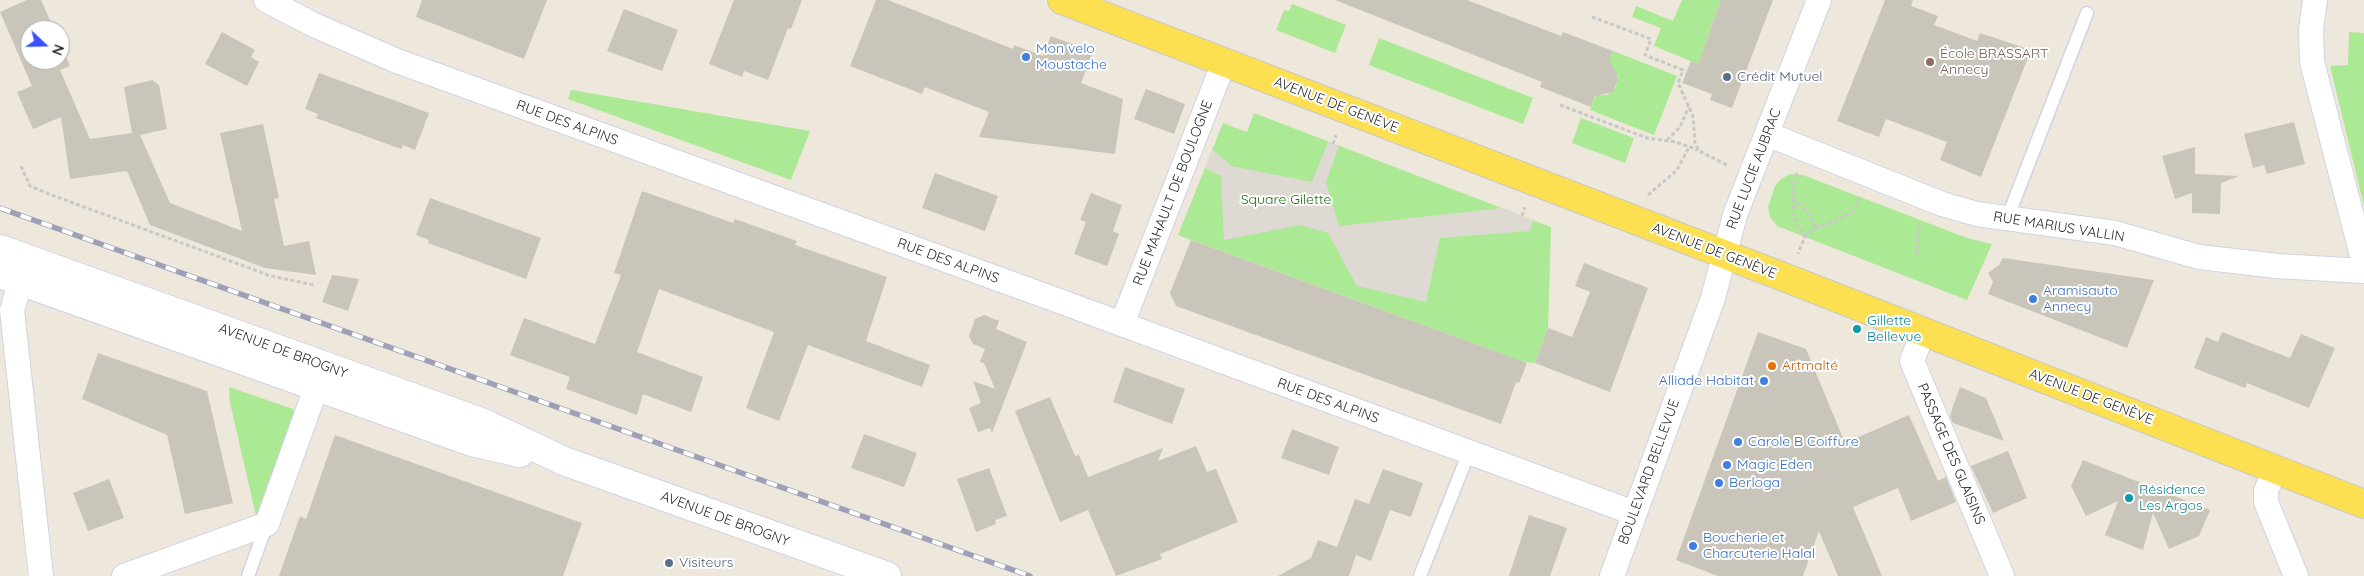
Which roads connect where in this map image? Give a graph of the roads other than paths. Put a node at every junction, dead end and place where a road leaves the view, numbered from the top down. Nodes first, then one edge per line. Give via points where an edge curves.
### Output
1 (266, 0) edge
2 (1062, 0) edge
3 (1819, 0) edge
4 (2315, 0) edge
5 (2087, 13) dead end
6 (1224, 62) junction
7 (1767, 134) junction
8 (2007, 219) junction
9 (0, 249) edge
10 (1723, 254) junction
11 (2364, 262) edge
12 (42, 263) junction
13 (2364, 271) edge
14 (10, 278) edge
15 (1122, 324) junction
16 (1923, 332) junction
17 (345, 374) junction
18 (316, 388) junction
19 (1469, 452) junction
20 (564, 462) junction
21 (2274, 469) junction
22 (2364, 504) edge
23 (1634, 513) junction
24 (267, 524) junction
25 (41, 576) edge
26 (124, 576) edge
27 (248, 576) edge
28 (887, 576) edge
29 (1420, 576) edge
30 (1612, 576) edge
31 (2002, 576) edge
32 (2296, 576) edge

1 - 15 street, RUE DES ALPINS via 397,61
2 - 6 main road, AVENUE DE GENÈVE
3 - 7 street, RUE LUCIE AUBRAC
4 - 11 street via 2311,30 2312,62
5 - 8 lane
6 - 10 main road, AVENUE DE GENÈVE
6 - 15 street, RUE MAHAULT DE BOULOGNE
7 - 8 street, RUE MARIUS VALLIN via 1942,204
7 - 10 street, RUE LUCIE AUBRAC
8 - 13 street, RUE MARIUS VALLIN via 2114,233 2199,257
9 - 12 main road, AVENUE DE BROGNY
10 - 16 main road, AVENUE DE GENÈVE
10 - 23 street, BOULEVARD BELLEVUE via 1713,298
12 - 14 lane
12 - 17 main road, AVENUE DE BROGNY
14 - 18 main road, AVENUE DE BROGNY
14 - 25 street
15 - 19 street, RUE DES ALPINS
16 - 21 main road, AVENUE DE GENÈVE
16 - 31 street, PASSAGE DES GLAISINS via 1912,361
17 - 18 lane
17 - 20 main road, AVENUE DE BROGNY via 481,422
18 - 20 main road, AVENUE DE BROGNY via 472,442
18 - 24 street
19 - 23 street, RUE DES ALPINS
19 - 29 lane
20 - 28 main road, AVENUE DE BROGNY
21 - 22 main road, AVENUE DE GENÈVE
21 - 32 street via 2266,491 2266,502
23 - 30 street, BOULEVARD BELLEVUE
24 - 26 street
24 - 27 lane

